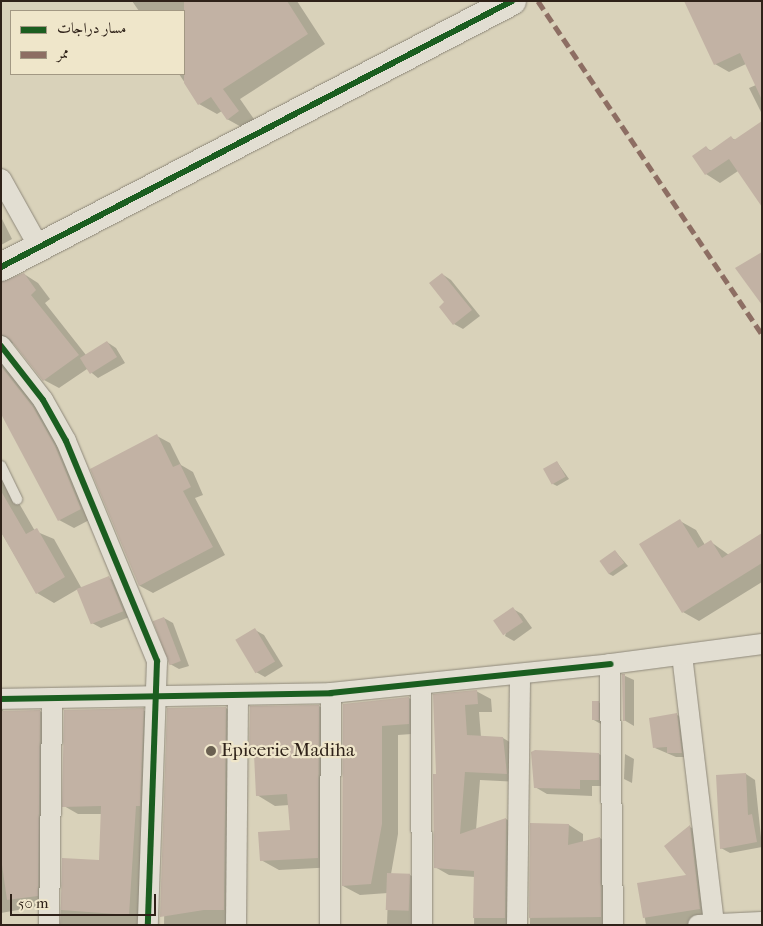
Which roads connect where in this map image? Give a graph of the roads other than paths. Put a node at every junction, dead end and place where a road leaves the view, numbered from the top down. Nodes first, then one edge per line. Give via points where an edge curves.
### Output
1 (512, 1) edge
2 (1, 179) edge
3 (39, 247) junction
4 (1, 267) edge
5 (1, 346) edge
6 (1, 466) edge
7 (17, 499) dead end
8 (762, 644) edge
9 (682, 655) junction
10 (610, 664) junction
11 (520, 674) junction
12 (421, 684) junction
13 (330, 693) junction
14 (238, 695) junction
15 (156, 696) junction
16 (52, 698) junction
17 (1, 699) edge
18 (762, 922) edge
19 (714, 924) edge
20 (49, 925) edge
21 (148, 925) edge
22 (236, 925) edge
23 (330, 925) edge
24 (422, 925) edge
25 (517, 925) edge
26 (613, 925) edge
27 (698, 925) edge

1 - 3 street
2 - 3 street
3 - 4 street
5 - 15 street via 43,400 66,441 157,662
6 - 7 lane
8 - 9 street
9 - 10 street
9 - 19 street
10 - 11 street
10 - 26 street
11 - 12 street
11 - 25 street
12 - 13 street
12 - 24 street
13 - 14 street
13 - 23 street
14 - 15 street
14 - 22 street
15 - 16 street
15 - 21 street
16 - 17 street
16 - 20 street
18 - 19 street
19 - 27 street

